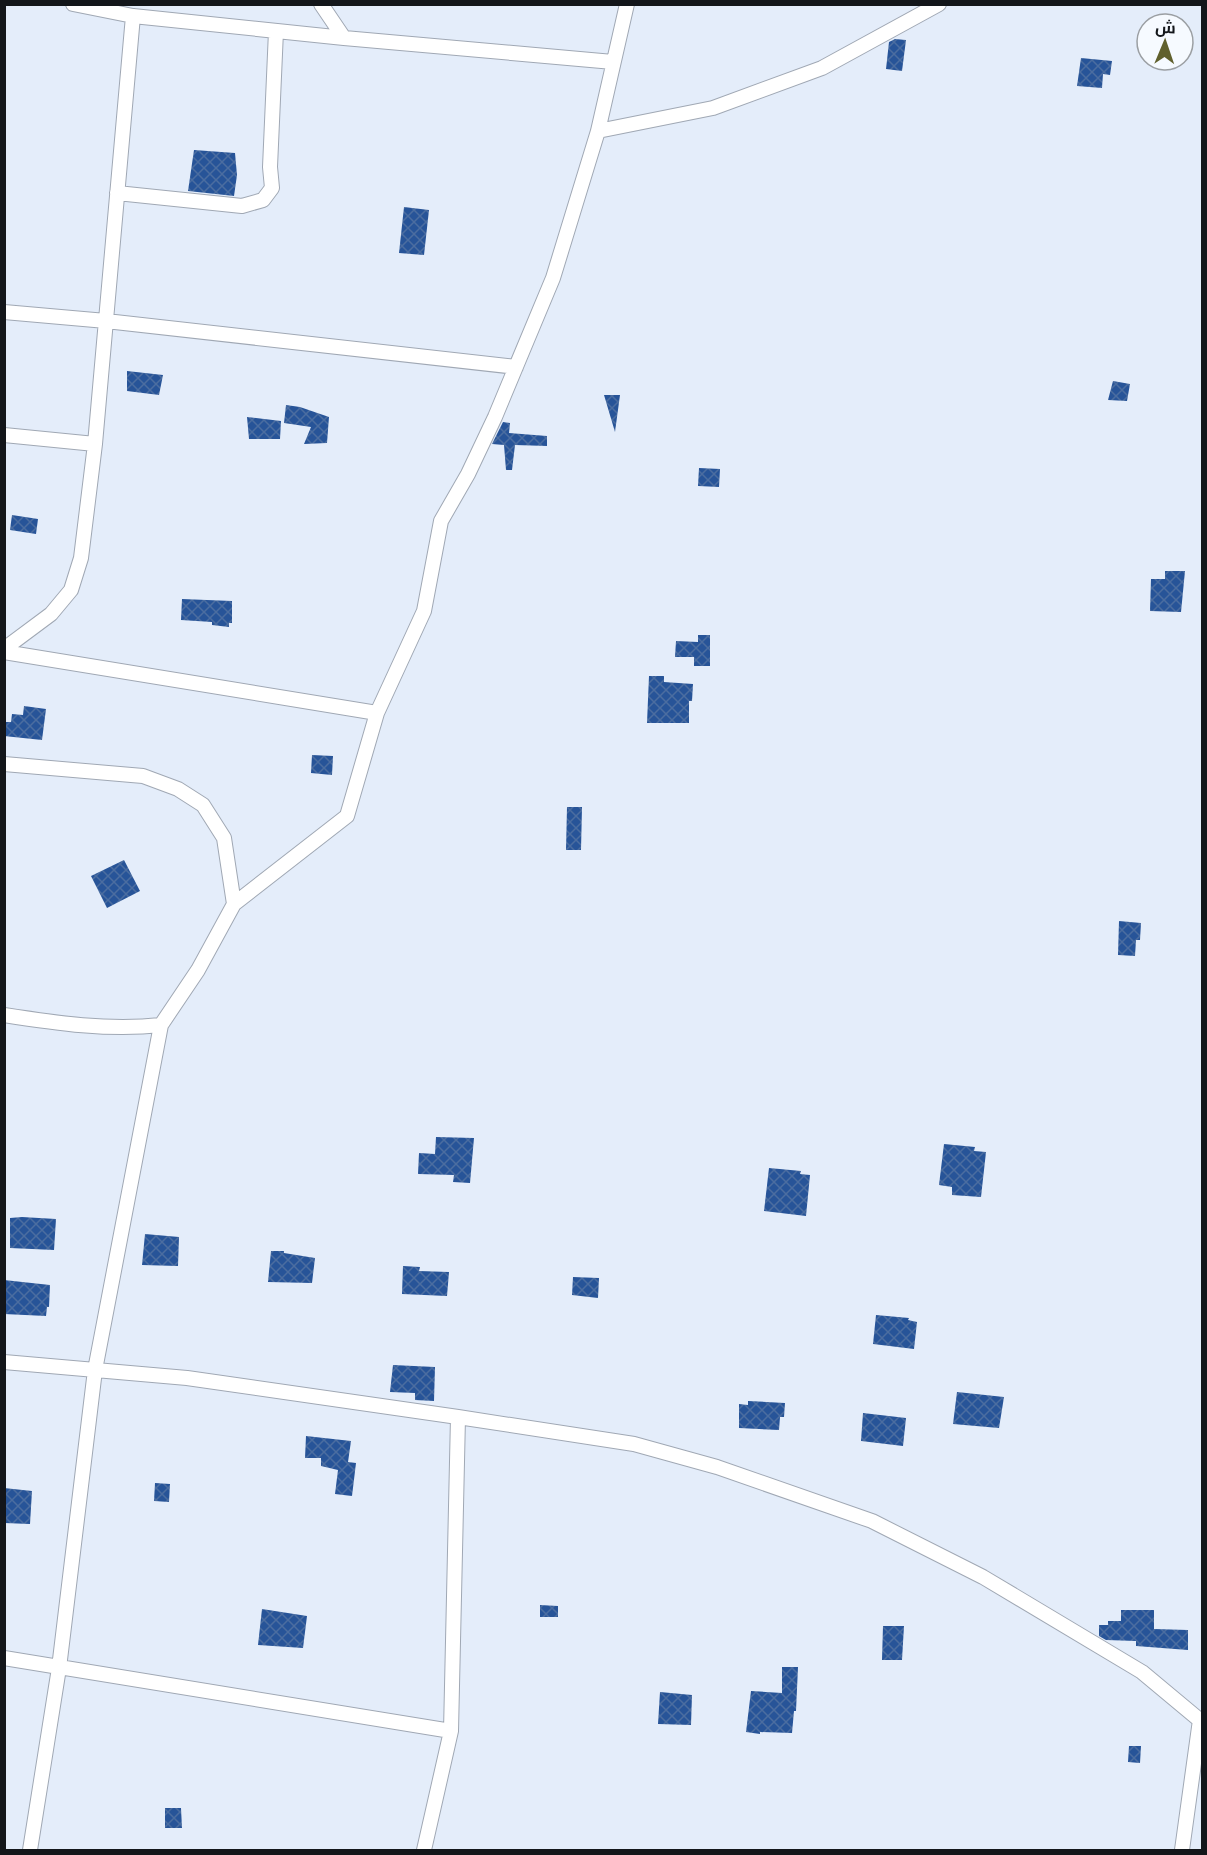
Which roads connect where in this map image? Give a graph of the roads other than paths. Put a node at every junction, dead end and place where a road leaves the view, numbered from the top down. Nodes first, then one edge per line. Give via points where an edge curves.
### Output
1 (73, 4) edge
2 (321, 4) edge
3 (627, 4) edge
4 (939, 4) edge
5 (133, 16) junction
6 (276, 31) junction
7 (344, 38) junction
8 (613, 62) junction
9 (597, 131) junction
10 (117, 193) junction
11 (4, 312) edge
12 (106, 321) junction
13 (516, 367) junction
14 (4, 435) edge
15 (95, 444) junction
16 (4, 651) edge
17 (377, 713) junction
18 (4, 764) edge
19 (234, 904) junction
20 (4, 1014) edge
21 (161, 1025) junction
22 (4, 1362) edge
23 (95, 1370) junction
24 (458, 1417) junction
25 (4, 1658) edge
26 (59, 1668) junction
27 (1202, 1721) edge
28 (451, 1731) junction
29 (30, 1851) edge
30 (424, 1851) edge
31 (1182, 1851) edge

1 - 5 street
2 - 7 street
3 - 8 street
4 - 9 street via 822,68 713,108
5 - 6 street
5 - 10 street
6 - 7 street
6 - 10 street via 272,188 263,200 242,206
7 - 8 street
8 - 9 street
9 - 13 street via 553,278
10 - 12 street
11 - 12 street
12 - 13 street
12 - 15 street
13 - 17 street via 468,474 441,521 424,611
14 - 15 street
15 - 16 street via 81,558 71,590 51,614
16 - 17 street
17 - 19 street via 347,816
18 - 19 street via 143,776 178,789 203,805 224,838
19 - 21 street via 198,970
20 - 21 street via 125,1027
21 - 23 street
22 - 23 street
23 - 24 street via 197,1379
23 - 26 street
24 - 27 street via 634,1444 717,1467 872,1521 983,1577 1142,1672
24 - 28 street
25 - 26 street
26 - 28 street
26 - 29 street
27 - 31 street
28 - 30 street

